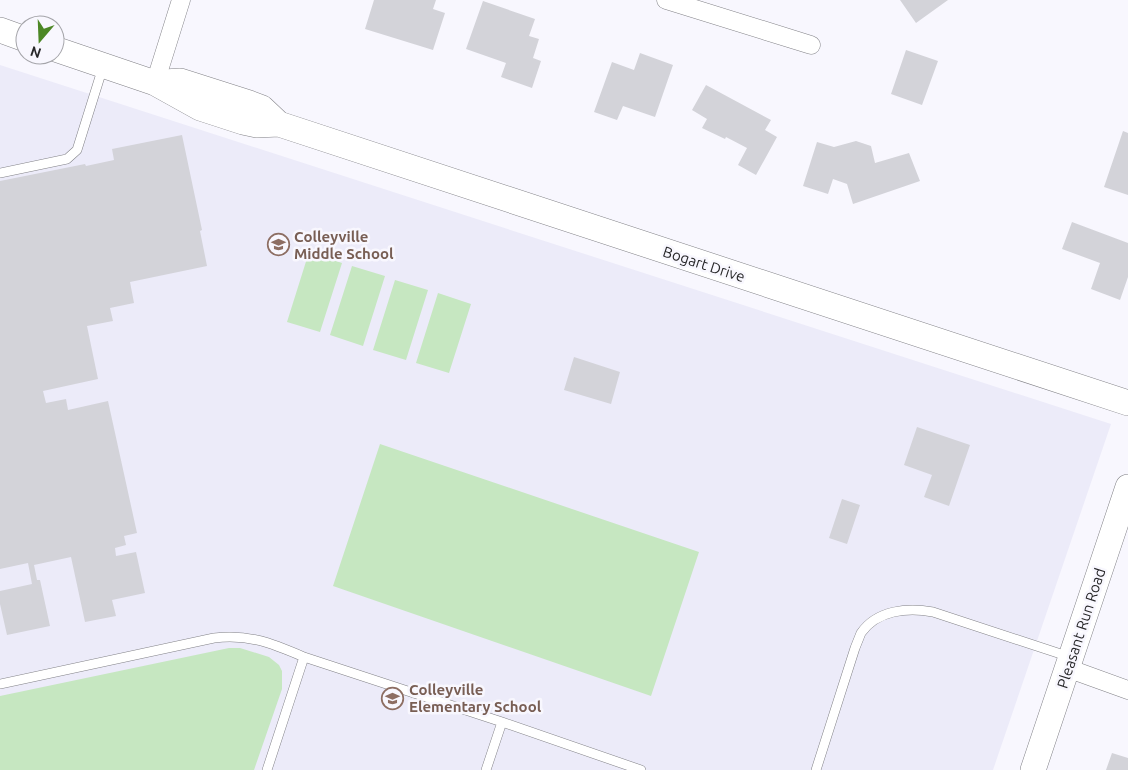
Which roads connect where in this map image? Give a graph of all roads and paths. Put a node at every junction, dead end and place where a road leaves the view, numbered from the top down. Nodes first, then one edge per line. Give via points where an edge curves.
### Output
1 (182, 0) edge
2 (666, 0) edge
3 (0, 30) edge
4 (15, 35) edge
5 (811, 45) dead end
6 (65, 52) edge
7 (104, 65) junction
8 (155, 83) junction
9 (0, 173) edge
10 (1128, 404) edge
11 (1128, 487) edge
12 (304, 657) junction
13 (1069, 663) junction
14 (0, 684) edge
15 (1128, 690) edge
16 (502, 722) junction
17 (267, 770) edge
18 (486, 770) edge
19 (641, 770) edge
20 (816, 770) edge
21 (1033, 770) edge

1 - 8 street
2 - 5 street
3 - 4 street
6 - 7 street, Bogart Drive
7 - 8 street, Bogart Drive
7 - 9 lane via 73,156
8 - 10 street, Bogart Drive via 180,81 235,98 262,108 279,124
11 - 13 street, Pleasant Run Road
12 - 14 lane via 280,646 232,636
12 - 16 lane
12 - 17 lane
13 - 15 street
13 - 20 lane via 933,612 918,609 887,614 872,622 855,648
13 - 21 street, Pleasant Run Road
16 - 18 lane
16 - 19 lane

